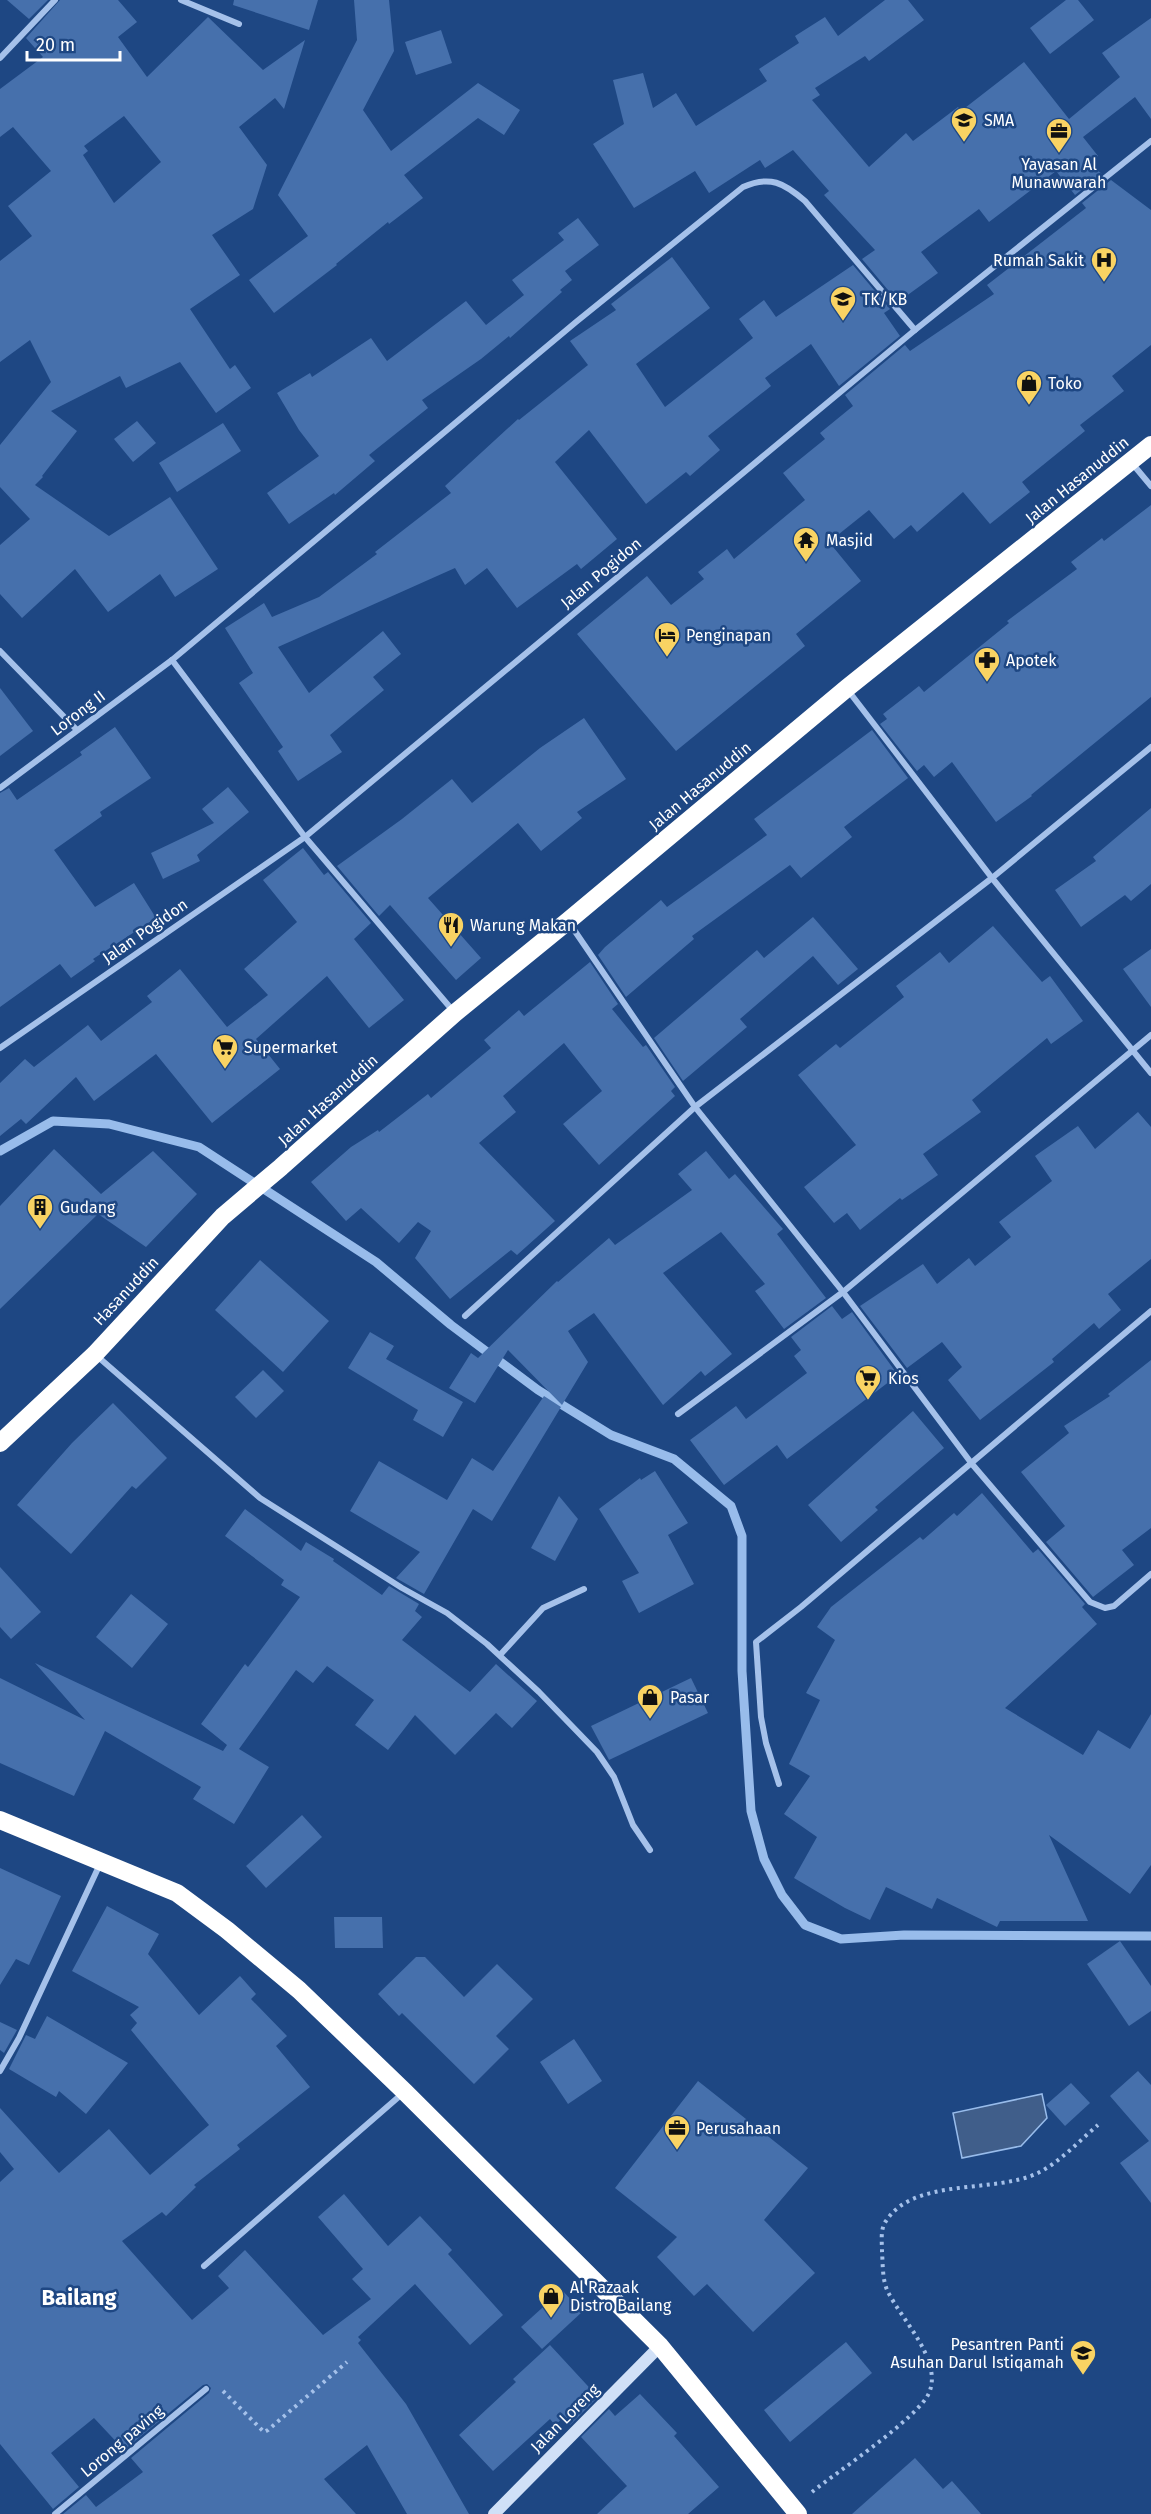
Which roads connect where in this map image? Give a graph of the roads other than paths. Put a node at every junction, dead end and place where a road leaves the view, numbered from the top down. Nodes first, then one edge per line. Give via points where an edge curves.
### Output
1 (55, 0) edge
2 (181, 0) edge
3 (239, 24) dead end
4 (0, 58) edge
5 (1151, 141) edge
6 (915, 330) junction
7 (1151, 445) edge
8 (1131, 462) junction
9 (1151, 486) edge
10 (0, 651) edge
11 (172, 660) junction
12 (847, 688) junction
13 (77, 730) junction
14 (1151, 747) edge
15 (0, 788) edge
16 (305, 837) junction
17 (992, 878) junction
18 (568, 921) junction
19 (455, 1013) junction
20 (1151, 1035) edge
21 (0, 1048) edge
22 (1133, 1050) junction
23 (1151, 1073) edge
24 (695, 1107) junction
25 (282, 1167) joint
26 (843, 1293) junction
27 (1151, 1311) edge
28 (465, 1316) dead end
29 (95, 1354) junction
30 (678, 1414) dead end
31 (0, 1443) edge
32 (972, 1464) junction
33 (1151, 1574) edge
34 (584, 1588) dead end
35 (500, 1655) junction
36 (779, 1784) dead end
37 (0, 1820) edge
38 (650, 1850) dead end
39 (100, 1862) junction
40 (0, 2071) edge
41 (405, 2092) junction
42 (204, 2266) dead end
43 (660, 2346) junction
44 (206, 2389) road end
45 (795, 2511) edge
46 (55, 2514) edge
47 (494, 2514) edge

1 - 4 street
2 - 3 street
5 - 6 street, Jalan Pogidon
6 - 11 street, Lorong II via 805,201 781,183 754,182 567,330
6 - 16 street, Jalan Pogidon
7 - 8 highway, Jalan Hasanuddin
8 - 9 street
8 - 12 highway, Jalan Hasanuddin
10 - 13 street
11 - 13 street, Lorong II
11 - 16 street
12 - 17 street
12 - 18 highway, Jalan Hasanuddin
13 - 15 street, Lorong II
14 - 17 street
16 - 19 street
16 - 21 street, Jalan Pogidon
17 - 22 street
17 - 24 street
18 - 19 highway, Jalan Hasanuddin
18 - 24 street
19 - 25 highway, Jalan Hasanuddin
20 - 22 street
22 - 23 street
22 - 26 street
24 - 26 street
24 - 28 street
25 - 29 highway, Hasanuddin via 223,1216
26 - 30 street
26 - 32 street
27 - 32 street
29 - 31 highway, Hasanuddin
29 - 35 street via 260,1498 447,1614
32 - 33 street via 1090,1602 1105,1608 1114,1606
32 - 36 street via 756,1642 761,1717
34 - 35 street via 543,1608
35 - 38 street via 597,1752 614,1777 633,1825
37 - 39 highway
39 - 40 street
39 - 41 highway via 177,1893 227,1930 299,1990
41 - 42 street
41 - 43 highway
43 - 45 highway
43 - 47 street, Jalan Loreng
44 - 46 street, Lorong paving

